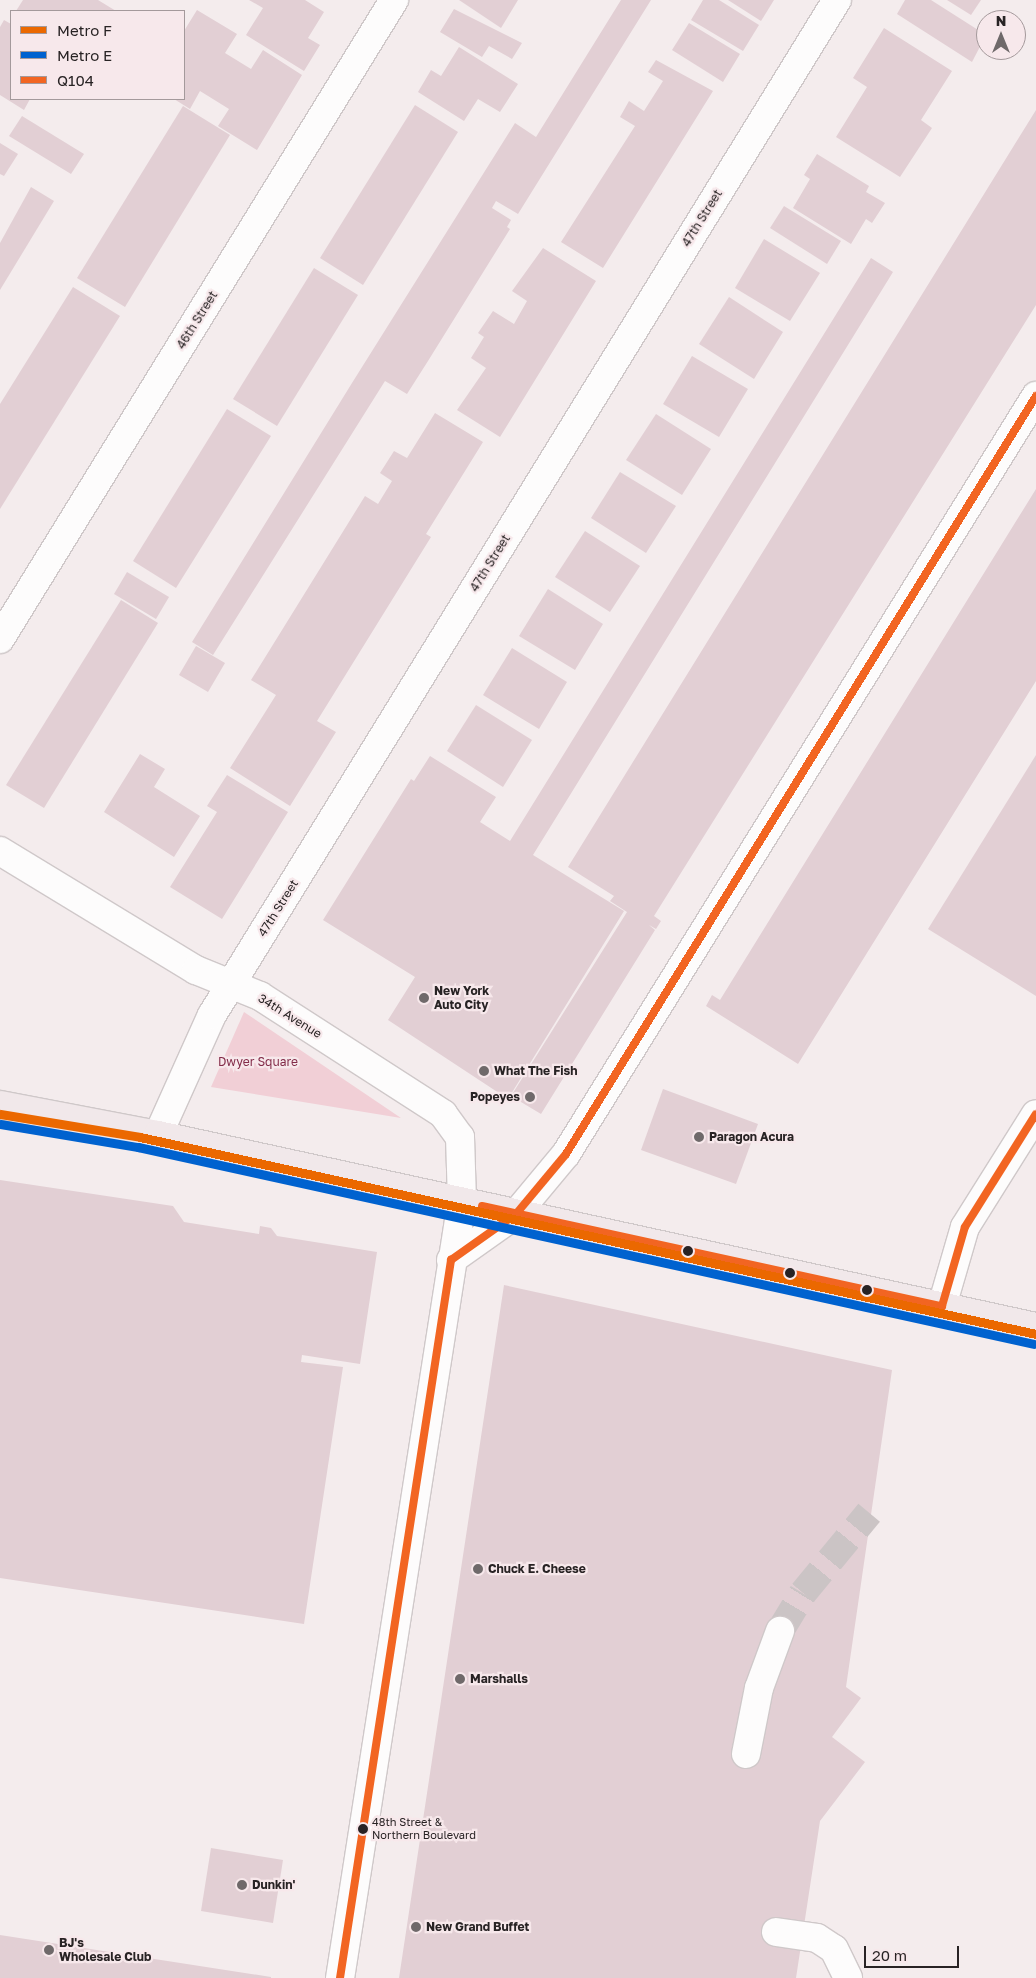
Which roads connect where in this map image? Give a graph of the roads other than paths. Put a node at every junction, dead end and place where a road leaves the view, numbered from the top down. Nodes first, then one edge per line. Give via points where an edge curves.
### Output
1 (394, 0) edge
2 (837, 0) edge
3 (1036, 396) edge
4 (0, 639) edge
5 (0, 851) edge
6 (231, 984) junction
7 (0, 1105) edge
8 (1036, 1114) edge
9 (158, 1134) junction
10 (462, 1201) junction
11 (516, 1214) junction
12 (451, 1260) junction
13 (942, 1306) junction
14 (1036, 1327) edge
15 (780, 1631) tunnel mouth
16 (746, 1754) dead end
17 (776, 1932) dead end
18 (340, 1978) edge
19 (848, 1978) edge

1 - 4 street, 46th Street
2 - 6 street, 47th Street
3 - 11 street via 566,1154
5 - 6 street, 34th Avenue via 196,970
6 - 9 street, 47th Street via 206,1027
6 - 10 street, 34th Avenue via 260,996 452,1122 463,1151
7 - 9 main road
8 - 13 street via 965,1227
9 - 10 main road
10 - 11 main road
10 - 12 street, 34th Avenue
11 - 12 street
11 - 13 main road
12 - 18 street, 34th Avenue
13 - 14 main road
15 - 16 street via 759,1688
17 - 19 street via 817,1938 834,1949

